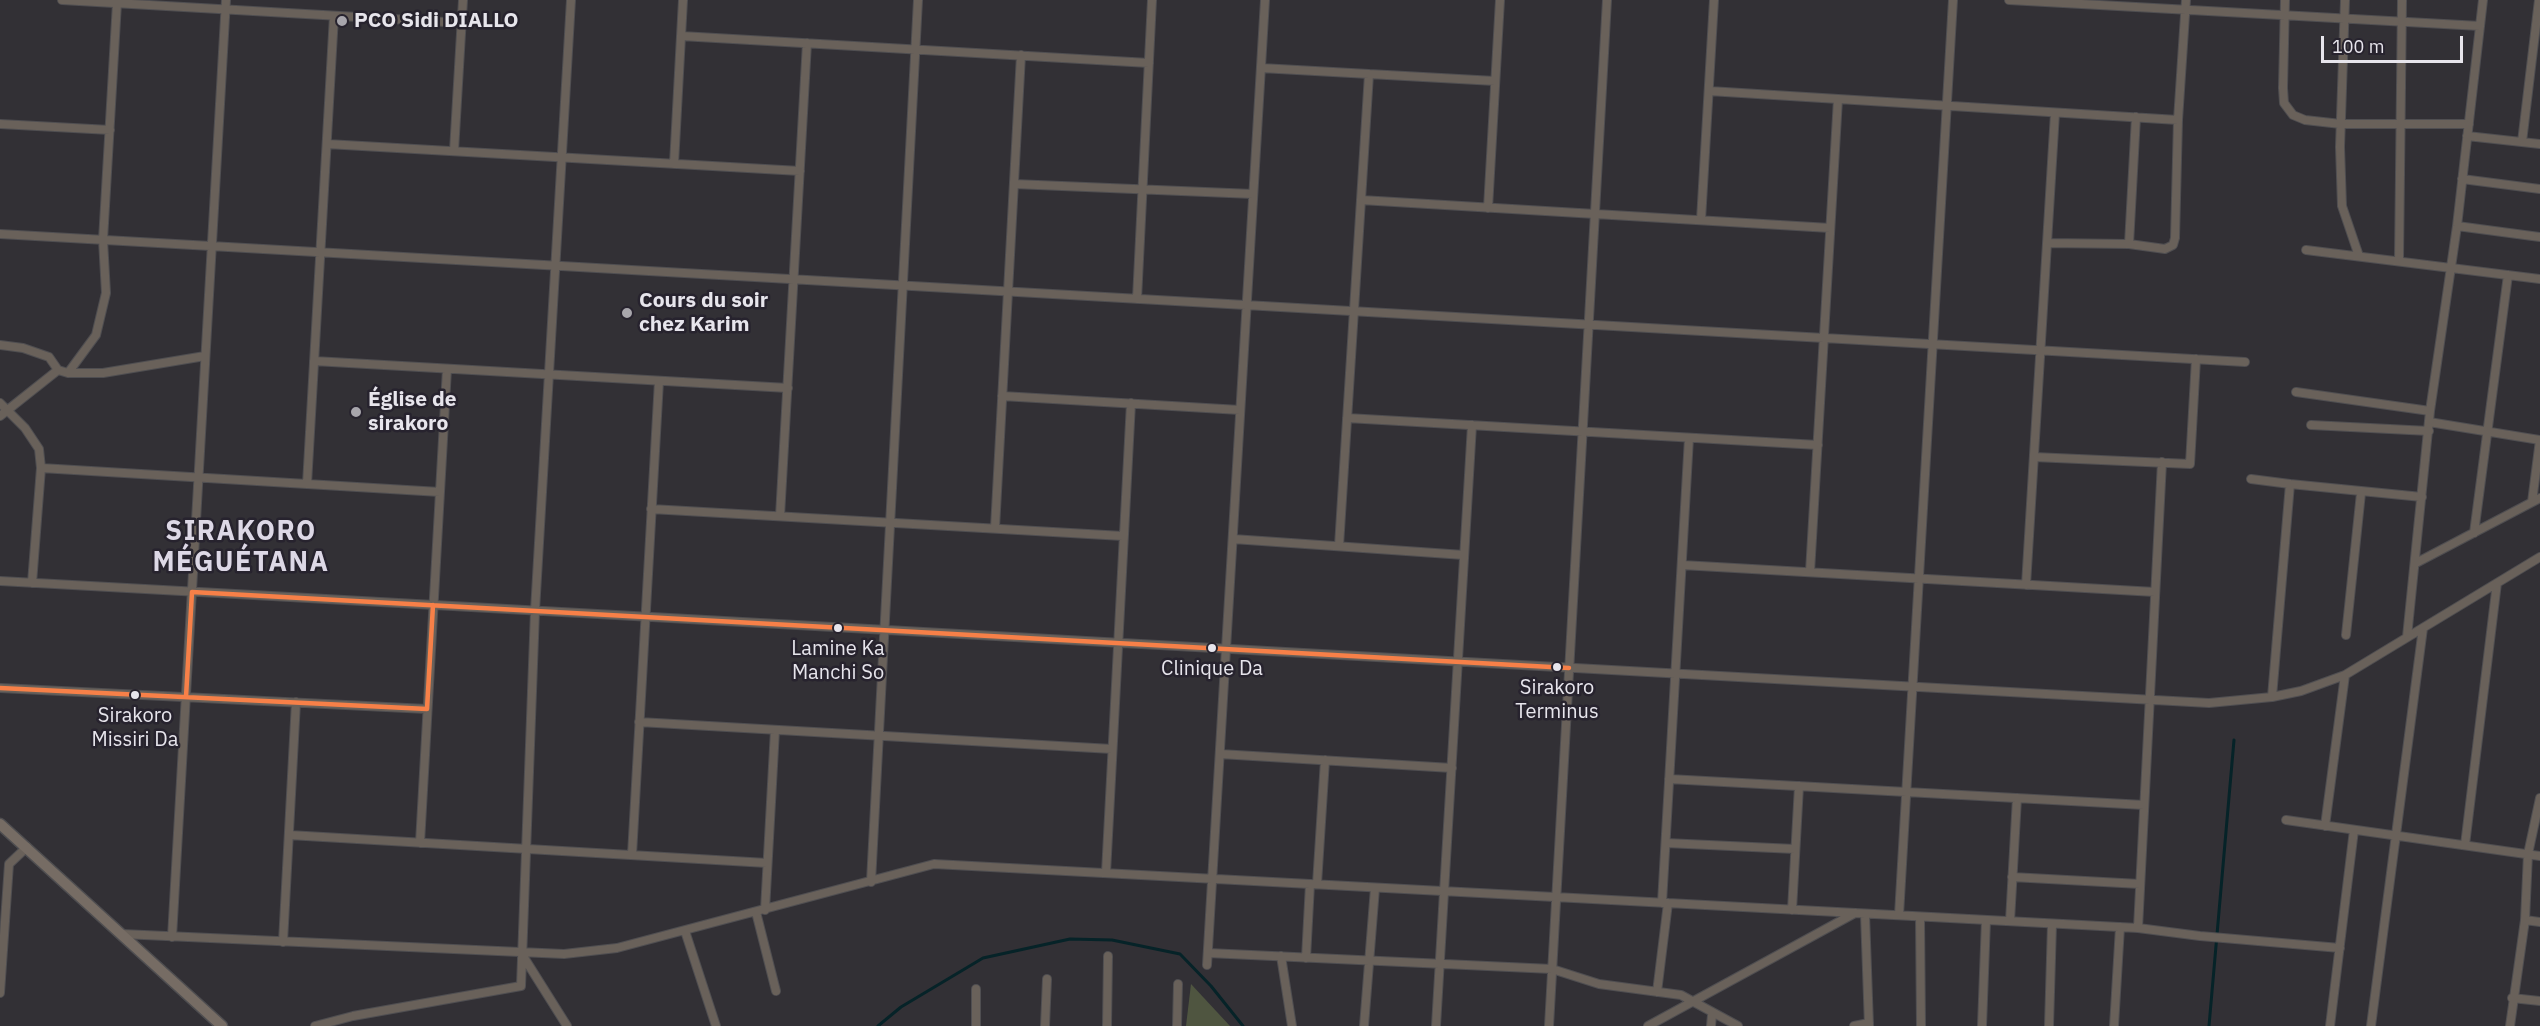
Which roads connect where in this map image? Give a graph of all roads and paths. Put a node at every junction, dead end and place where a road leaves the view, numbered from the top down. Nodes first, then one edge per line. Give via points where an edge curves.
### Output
1 (62, 0) edge
2 (226, 0) edge
3 (463, 0) edge
4 (571, 0) edge
5 (683, 0) edge
6 (918, 0) edge
7 (1152, 0) edge
8 (1264, 0) edge
9 (1500, 0) edge
10 (1607, 0) edge
11 (1714, 0) edge
12 (1953, 0) edge
13 (2010, 0) edge
14 (2186, 0) edge
15 (2285, 0) edge
16 (2345, 0) edge
17 (2402, 0) edge
18 (2484, 0) edge
19 (2539, 0) edge
20 (117, 3) junction
21 (225, 9) junction
22 (2186, 10) junction
23 (2284, 15) junction
24 (334, 16) junction
25 (2345, 18) junction
26 (2402, 21) junction
27 (462, 23) junction
28 (2480, 26) junction
29 (681, 36) junction
30 (807, 43) junction
31 (916, 49) junction
32 (1021, 55) junction
33 (1149, 63) junction
34 (1260, 68) junction
35 (1369, 74) junction
36 (1495, 81) junction
37 (1709, 91) junction
38 (1838, 99) junction
39 (1947, 106) junction
40 (2055, 112) junction
41 (2136, 117) junction
42 (2178, 120) junction
43 (2401, 123) junction
44 (0, 124) edge
45 (2341, 124) junction
46 (2469, 124) junction
47 (110, 130) junction
48 (2467, 136) junction
49 (2522, 142) junction
50 (327, 144) junction
51 (2540, 144) edge
52 (454, 151) junction
53 (561, 158) junction
54 (674, 164) junction
55 (800, 171) junction
56 (2462, 179) junction
57 (1014, 184) junction
58 (2540, 189) edge
59 (1142, 190) junction
60 (1253, 194) junction
61 (1361, 200) junction
62 (1488, 208) junction
63 (1595, 214) junction
64 (1701, 220) junction
65 (2457, 226) junction
66 (1830, 228) junction
67 (0, 234) edge
68 (2540, 237) edge
69 (103, 240) junction
70 (2047, 243) junction
71 (2129, 244) junction
72 (212, 246) junction
73 (2306, 250) dead end
74 (321, 252) junction
75 (2359, 256) junction
76 (2399, 261) junction
77 (555, 265) junction
78 (2452, 267) junction
79 (2508, 275) junction
80 (794, 279) junction
81 (2540, 279) edge
82 (903, 285) junction
83 (1008, 291) junction
84 (1137, 299) junction
85 (1246, 305) junction
86 (1354, 311) junction
87 (1588, 324) junction
88 (1824, 338) junction
89 (1933, 344) junction
90 (0, 345) edge
91 (2040, 350) junction
92 (205, 356) junction
93 (2196, 359) junction
94 (314, 361) junction
95 (2245, 362) dead end
96 (58, 369) junction
97 (447, 369) junction
98 (68, 373) junction
99 (549, 375) junction
100 (659, 381) junction
101 (788, 388) junction
102 (2296, 392) dead end
103 (1002, 396) junction
104 (0, 403) edge
105 (1131, 404) junction
106 (1240, 410) junction
107 (8, 411) junction
108 (2430, 411) junction
109 (0, 416) edge
110 (1347, 418) junction
111 (2429, 422) junction
112 (1472, 425) junction
113 (2311, 425) dead end
114 (1582, 431) junction
115 (2487, 431) junction
116 (2429, 432) junction
117 (1689, 438) junction
118 (2540, 440) edge
119 (1818, 445) junction
120 (2034, 457) junction
121 (2162, 462) junction
122 (41, 468) junction
123 (198, 478) junction
124 (2251, 479) dead end
125 (307, 484) junction
126 (2290, 484) junction
127 (440, 492) junction
128 (2361, 493) junction
129 (2422, 497) junction
130 (2536, 500) edge
131 (651, 509) junction
132 (780, 516) junction
133 (890, 522) junction
134 (995, 528) junction
135 (2474, 533) junction
136 (1124, 536) junction
137 (1233, 539) junction
138 (1339, 546) junction
139 (1464, 555) junction
140 (2540, 557) edge
141 (2416, 564) junction
142 (1682, 565) junction
143 (1810, 572) junction
144 (1919, 579) junction
145 (0, 581) edge
146 (32, 583) junction
147 (2497, 583) junction
148 (2026, 585) junction
149 (192, 592) junction
150 (2155, 592) junction
151 (433, 605) junction
152 (535, 611) junction
153 (645, 617) junction
154 (2423, 628) junction
155 (884, 630) junction
156 (2346, 635) dead end
157 (2407, 637) junction
158 (1118, 643) junction
159 (1226, 649) junction
160 (1458, 662) junction
161 (1569, 668) junction
162 (1675, 674) junction
163 (2345, 675) junction
164 (1912, 687) junction
165 (0, 688) edge
166 (186, 697) junction
167 (2272, 697) junction
168 (2150, 700) junction
169 (296, 702) junction
170 (427, 709) junction
171 (639, 722) junction
172 (775, 730) junction
173 (879, 736) junction
174 (1112, 749) junction
175 (1220, 754) junction
176 (1325, 760) junction
177 (1452, 768) junction
178 (1670, 779) junction
179 (1799, 786) junction
180 (1906, 792) junction
181 (2017, 798) junction
182 (2540, 798) edge
183 (2144, 805) junction
184 (2286, 820) dead end
185 (0, 824) edge
186 (2325, 826) junction
187 (2354, 830) junction
188 (289, 835) junction
189 (2396, 836) junction
190 (420, 843) junction
191 (1666, 843) junction
192 (2465, 845) junction
193 (27, 847) junction
194 (526, 849) junction
195 (1796, 849) junction
196 (2528, 854) junction
197 (632, 855) junction
198 (2540, 856) edge
199 (767, 863) junction
200 (1106, 873) junction
201 (2012, 877) junction
202 (1212, 879) junction
203 (871, 882) junction
204 (1313, 884) junction
205 (2140, 884) junction
206 (1375, 888) junction
207 (1444, 891) junction
208 (1556, 897) junction
209 (1665, 903) junction
210 (1792, 910) junction
211 (760, 911) junction
212 (1855, 913) junction
213 (1865, 914) junction
214 (1899, 915) junction
215 (1920, 916) junction
216 (2, 920) edge
217 (1986, 920) junction
218 (2525, 920) junction
219 (2010, 921) junction
220 (2540, 922) edge
221 (2052, 924) junction
222 (2120, 927) junction
223 (2138, 928) junction
224 (685, 931) junction
225 (122, 934) junction
226 (172, 937) junction
227 (283, 942) junction
228 (2340, 948) junction
229 (1208, 953) junction
230 (522, 954) junction
231 (1108, 956) dead end
232 (1281, 956) junction
233 (1306, 958) junction
234 (1368, 960) junction
235 (1440, 964) junction
236 (1207, 965) dead end
237 (1552, 969) junction
238 (1047, 979) dead end
239 (1178, 984) dead end
240 (976, 989) dead end
241 (776, 992) dead end
242 (1657, 992) junction
243 (0, 993) edge
244 (2512, 998) junction
245 (1693, 1001) junction
246 (2540, 1001) edge
247 (1712, 1015) junction
248 (1869, 1024) edge
249 (222, 1026) edge
250 (315, 1026) edge
251 (567, 1026) edge
252 (716, 1026) edge
253 (976, 1026) edge
254 (1045, 1026) edge
255 (1107, 1026) edge
256 (1177, 1026) edge
257 (1292, 1026) edge
258 (1364, 1026) edge
259 (1436, 1026) edge
260 (1549, 1026) edge
261 (1648, 1026) edge
262 (1712, 1026) edge
263 (1738, 1026) edge
264 (1854, 1026) edge
265 (1921, 1026) edge
266 (1982, 1026) edge
267 (2049, 1026) edge
268 (2114, 1026) edge
269 (2330, 1026) edge
270 (2371, 1026) edge
271 (2510, 1026) edge

1 - 20 street
2 - 21 street
3 - 27 street
4 - 53 street
5 - 29 street
6 - 31 street
7 - 33 street
8 - 34 street
9 - 36 street
10 - 63 street
11 - 37 street
12 - 39 street
13 - 22 street
14 - 22 street
15 - 23 street
16 - 25 street
17 - 26 street
18 - 28 street
19 - 49 street
20 - 21 street
20 - 47 street
21 - 24 street
21 - 72 street
22 - 23 street
22 - 42 street
23 - 25 street
23 - 45 street via 2284,102 2293,115 2305,120
24 - 27 street
24 - 50 street
25 - 26 street
25 - 45 street
26 - 28 street
26 - 43 street
27 - 52 street
28 - 46 street
29 - 30 street
29 - 54 street
30 - 31 street
30 - 55 street
31 - 32 street
31 - 82 street
32 - 33 street
32 - 57 street
33 - 59 street
34 - 35 street
34 - 60 street
35 - 36 street
35 - 61 street
36 - 62 street
37 - 38 street
37 - 64 street
38 - 39 street
38 - 66 street
39 - 40 street
39 - 89 street
40 - 41 street
40 - 70 street
41 - 42 street
41 - 71 street
42 - 71 street via 2173,245 2165,249
43 - 45 street
43 - 46 street
43 - 76 street
44 - 47 street
45 - 75 street via 2342,206
46 - 48 street
47 - 69 street
48 - 49 street
48 - 56 street
49 - 51 street
50 - 52 street
50 - 74 street
52 - 53 street
53 - 54 street
53 - 77 street
54 - 55 street
55 - 80 street
56 - 58 street
56 - 65 street
57 - 59 street
57 - 83 street
59 - 60 street
59 - 84 street
60 - 85 street
61 - 62 street
61 - 86 street
62 - 63 street
63 - 64 street
63 - 87 street
64 - 66 street
65 - 68 street
65 - 78 street
66 - 88 street
67 - 69 street
69 - 72 street
69 - 98 street via 106,293 96,335
70 - 71 street
70 - 91 street
72 - 74 street
72 - 92 street
73 - 75 street
74 - 77 street
74 - 94 street
75 - 76 street
76 - 78 street
77 - 80 street
77 - 99 street
78 - 79 street
78 - 108 street
79 - 81 street
79 - 115 street
80 - 82 street
80 - 101 street
82 - 83 street
82 - 133 street
83 - 84 street
83 - 103 street
84 - 85 street
85 - 86 street
85 - 106 street
86 - 87 street
86 - 110 street
87 - 88 street
87 - 114 street
88 - 89 street
88 - 119 street
89 - 91 street
89 - 144 street
90 - 96 street via 49,357
91 - 93 street
91 - 120 street
92 - 98 street via 103,373
92 - 123 street
93 - 95 street
93 - 121 street via 2190,464
94 - 97 street
94 - 125 street
96 - 98 street
96 - 107 street
97 - 99 street
97 - 127 street
99 - 100 street
99 - 152 street
100 - 101 street
100 - 131 street
101 - 132 street
102 - 108 street
103 - 105 street
103 - 134 street
104 - 107 street
105 - 106 street
105 - 136 street
106 - 137 street
107 - 109 street
107 - 122 street via 39,449
108 - 111 street
110 - 112 street
110 - 138 street
111 - 115 street
111 - 116 street
112 - 114 street
112 - 139 street
113 - 116 street
114 - 117 street
114 - 161 street
115 - 118 street
115 - 135 street
116 - 129 street
117 - 119 street
117 - 142 street
118 - 130 street
119 - 143 street
120 - 121 street
120 - 148 street
121 - 150 street
122 - 123 street
122 - 146 street
123 - 125 street
123 - 149 street
124 - 126 street
125 - 127 street
126 - 128 street
126 - 167 street
127 - 151 street
128 - 129 street
128 - 156 street
129 - 141 street
130 - 135 street
131 - 132 street
131 - 153 street
132 - 133 street
133 - 134 street
133 - 155 street
134 - 136 street
135 - 141 street
136 - 158 street
137 - 138 street
137 - 159 street
138 - 139 street
139 - 160 street
140 - 147 street
141 - 157 street
142 - 143 street
142 - 162 street
143 - 144 street
144 - 148 street
144 - 164 street
145 - 146 street
146 - 149 street
147 - 154 street
147 - 192 street
148 - 150 street
149 - 151 street
149 - 166 street
150 - 168 street
151 - 152 street
151 - 170 street
152 - 153 street
152 - 194 street
153 - 155 street
153 - 171 street
154 - 157 street
154 - 189 street
155 - 158 street
155 - 173 street
157 - 163 street
158 - 159 street
158 - 174 street
159 - 160 street
159 - 175 street
160 - 161 street
160 - 177 street
161 - 162 street
161 - 208 street
162 - 164 street
162 - 178 street
163 - 167 street
163 - 186 street
164 - 168 street
164 - 180 street
165 - 166 street
166 - 169 street
166 - 226 street
167 - 168 street via 2209,703
168 - 183 street
169 - 170 street
169 - 188 street
170 - 190 street
171 - 172 street
171 - 197 street
172 - 173 street
172 - 199 street
173 - 174 street
173 - 203 street
174 - 200 street
175 - 176 street
175 - 202 street
176 - 177 street
176 - 204 street
177 - 207 street
178 - 179 street
178 - 191 street
179 - 180 street
179 - 195 street
180 - 181 street
180 - 214 street
181 - 183 street
181 - 201 street
182 - 196 street
183 - 205 street
184 - 186 street
185 - 193 street
186 - 187 street
187 - 189 street
187 - 228 street
188 - 190 street
188 - 227 street
189 - 192 street
189 - 270 street
190 - 194 street
191 - 195 street
191 - 209 street
192 - 196 street
193 - 216 street via 9,864
193 - 225 street
194 - 197 street
194 - 230 street
195 - 210 street
196 - 198 street
196 - 218 street
197 - 199 street
199 - 211 street
200 - 202 street
200 - 203 street via 934,864
201 - 205 street
201 - 219 street
202 - 204 street
202 - 229 street
203 - 211 street
204 - 206 street
204 - 233 street
205 - 223 street
206 - 207 street
206 - 234 street
207 - 208 street
207 - 235 street
208 - 209 street
208 - 237 street
209 - 210 street
209 - 242 street
210 - 212 street
211 - 224 street
211 - 241 street
212 - 213 street
212 - 245 street
213 - 214 street
213 - 248 street
214 - 215 street
215 - 217 street
215 - 265 street
216 - 243 street
217 - 219 street
217 - 266 street
218 - 220 street
218 - 244 street
219 - 221 street
221 - 222 street
221 - 267 street
222 - 223 street
222 - 268 street
223 - 228 street
224 - 230 street via 617,948
224 - 252 street
225 - 226 street
225 - 249 street
226 - 227 street
227 - 230 street
228 - 269 street
229 - 232 street
229 - 236 street
230 - 250 street via 521,986
230 - 251 street
231 - 255 street
232 - 233 street
232 - 257 street
233 - 234 street
234 - 235 street
234 - 258 street
235 - 237 street
235 - 259 street
237 - 242 street via 1599,984
237 - 260 street
238 - 254 street
239 - 256 street
240 - 253 street
242 - 245 street
244 - 246 street
244 - 271 street
245 - 247 street
245 - 261 street
247 - 262 street
247 - 263 street
248 - 264 street

